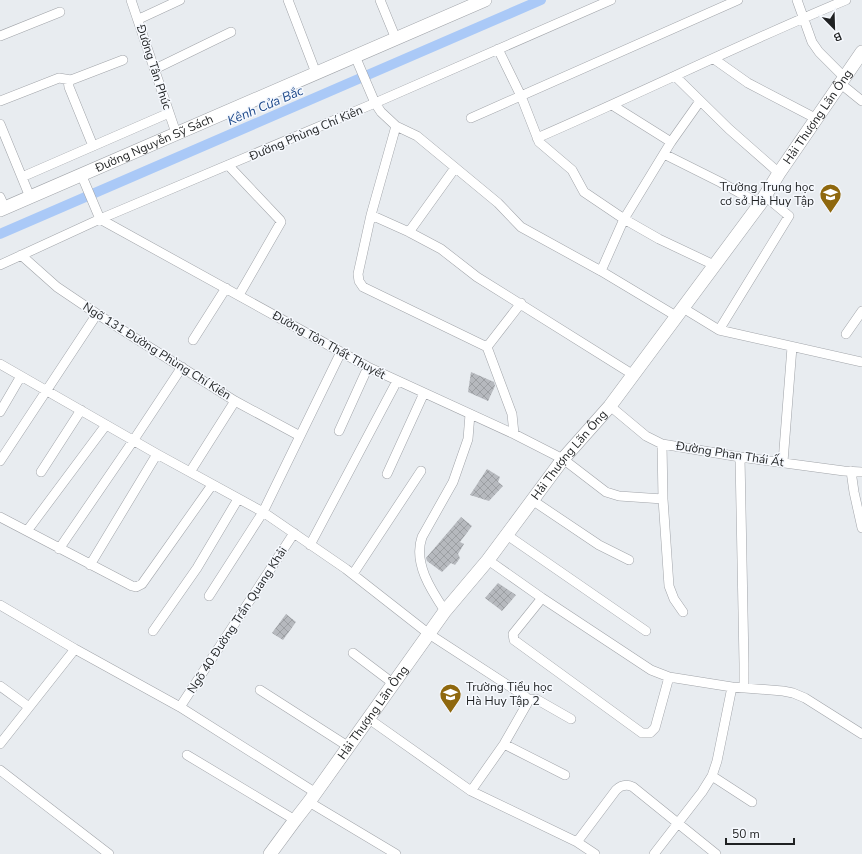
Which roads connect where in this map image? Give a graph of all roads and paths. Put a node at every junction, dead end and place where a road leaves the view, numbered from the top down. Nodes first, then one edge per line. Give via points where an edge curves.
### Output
1 (132, 0) edge
2 (180, 0) edge
3 (288, 0) edge
4 (380, 0) edge
5 (485, 0) edge
6 (611, 0) edge
7 (738, 0) edge
8 (797, 0) edge
9 (846, 0) edge
10 (60, 12) dead end
11 (804, 18) junction
12 (138, 19) junction
13 (231, 32) dead end
14 (0, 36) edge
15 (396, 39) junction
16 (498, 48) junction
17 (862, 52) edge
18 (714, 59) junction
19 (123, 60) dead end
20 (358, 62) junction
21 (155, 69) junction
22 (316, 73) junction
23 (675, 76) junction
24 (68, 80) junction
25 (842, 80) junction
26 (521, 96) junction
27 (0, 100) edge
28 (700, 101) junction
29 (862, 101) edge
30 (375, 104) junction
31 (612, 105) junction
32 (169, 113) junction
33 (471, 118) dead end
34 (817, 119) junction
35 (0, 124) edge
36 (396, 126) junction
37 (176, 133) junction
38 (537, 138) junction
39 (671, 142) junction
40 (93, 146) junction
41 (664, 154) junction
42 (228, 165) junction
43 (455, 168) junction
44 (779, 173) junction
45 (81, 174) junction
46 (22, 177) junction
47 (30, 196) junction
48 (762, 200) junction
49 (2, 205) edge
50 (370, 215) junction
51 (99, 216) junction
52 (624, 218) junction
53 (410, 232) junction
54 (21, 255) junction
55 (714, 264) junction
56 (0, 265) edge
57 (601, 271) junction
58 (226, 288) junction
59 (239, 295) junction
60 (521, 303) junction
61 (862, 311) edge
62 (680, 312) junction
63 (97, 314) junction
64 (719, 330) junction
65 (846, 334) dead end
66 (193, 340) dead end
67 (792, 346) junction
68 (487, 347) junction
69 (341, 352) junction
70 (862, 362) edge
71 (0, 364) edge
72 (182, 367) junction
73 (368, 367) junction
74 (632, 374) junction
75 (21, 376) junction
76 (397, 381) junction
77 (47, 390) junction
78 (424, 392) junction
79 (235, 401) junction
80 (610, 406) junction
81 (81, 410) junction
82 (0, 412) edge
83 (470, 414) junction
84 (106, 425) junction
85 (339, 431) dead end
86 (514, 434) junction
87 (300, 436) junction
88 (133, 441) junction
89 (662, 444) junction
90 (157, 454) junction
91 (740, 457) junction
92 (563, 459) junction
93 (0, 461) edge
94 (783, 462) junction
95 (421, 471) dead end
96 (851, 471) junction
97 (41, 472) dead end
98 (190, 472) junction
99 (862, 472) edge
100 (387, 474) dead end
101 (212, 485) junction
102 (663, 498) junction
103 (238, 499) junction
104 (532, 500) junction
105 (263, 512) junction
106 (0, 517) edge
107 (862, 528) edge
108 (27, 531) junction
109 (294, 533) junction
110 (507, 535) junction
111 (310, 544) junction
112 (59, 549) junction
113 (488, 560) junction
114 (629, 560) dead end
115 (90, 564) junction
116 (353, 574) junction
117 (209, 596) dead end
118 (542, 598) junction
119 (0, 605) edge
120 (445, 610) junction
121 (683, 612) dead end
122 (153, 631) dead end
123 (646, 631) dead end
124 (429, 634) junction
125 (75, 649) junction
126 (353, 653) dead end
127 (669, 677) junction
128 (394, 684) junction
129 (0, 686) edge
130 (732, 687) junction
131 (744, 687) junction
132 (260, 690) dead end
133 (528, 700) junction
134 (29, 707) junction
135 (180, 707) junction
136 (571, 719) dead end
137 (369, 720) junction
138 (862, 734) edge
139 (0, 744) edge
140 (504, 744) junction
141 (349, 747) junction
142 (187, 755) dead end
143 (0, 770) edge
144 (564, 775) dead end
145 (712, 776) junction
146 (471, 791) junction
147 (313, 798) junction
148 (752, 802) dead end
149 (294, 820) junction
150 (678, 823) junction
151 (577, 842) junction
152 (110, 854) edge
153 (270, 854) edge
154 (396, 854) edge
155 (595, 854) edge
156 (654, 854) edge
157 (716, 854) edge

1 - 12 street, Đường Tân Phúc
2 - 12 street
3 - 22 street
4 - 15 street
5 - 15 street, Đường Nguyễn Sỹ Sách
6 - 16 street, Đường Phùng Chí Kiên
7 - 26 street
8 - 11 street
9 - 11 street
10 - 14 street
11 - 18 street
11 - 25 street via 812,42
12 - 21 street, Đường Tân Phúc
13 - 21 street
15 - 20 street, Đường Nguyễn Sỹ Sách
16 - 26 street
16 - 30 street, Đường Phùng Chí Kiên
17 - 25 street, Hải Thượng Lãn Ông
18 - 23 street
18 - 34 street via 748,83
19 - 24 street
20 - 22 street, Đường Nguyễn Sỹ Sách
20 - 30 street
21 - 32 street, Đường Tân Phúc
22 - 37 street, Đường Nguyễn Sỹ Sách
23 - 28 street
23 - 31 street
24 - 27 street via 59,78
24 - 40 street
25 - 29 street
25 - 34 street, Hải Thượng Lãn Ông
26 - 33 street
26 - 38 street
28 - 39 street
28 - 44 street
30 - 36 street
30 - 42 street, Đường Phùng Chí Kiên
31 - 38 street
31 - 39 street
32 - 37 street, Đường Tân Phúc
32 - 40 street
34 - 44 street, Hải Thượng Lãn Ông
35 - 46 street
36 - 43 street via 417,136
36 - 50 street
37 - 45 street, Đường Nguyễn Sỹ Sách
38 - 52 street via 572,170 584,192
39 - 41 street
40 - 46 street
41 - 48 street
41 - 52 street
42 - 51 street, Đường Phùng Chí Kiên
42 - 59 street via 281,222
43 - 53 street
43 - 57 street via 498,203 521,227
44 - 48 street, Hải Thượng Lãn Ông
45 - 47 street, Đường Nguyễn Sỹ Sách
45 - 51 street
46 - 47 street
47 - 49 street, Đường Nguyễn Sỹ Sách
48 - 55 street, Hải Thượng Lãn Ông
48 - 64 street via 789,216
50 - 53 street
50 - 68 street via 358,274 360,284
51 - 54 street, Đường Phùng Chí Kiên
51 - 58 street, Đường Tôn Thất Thuyết
52 - 55 street via 672,245
52 - 57 street
53 - 60 street via 441,249 477,277
54 - 56 street, Đường Phùng Chí Kiên
54 - 63 street, Ngõ 131 Đường Phùng Chí Kiên via 57,287
55 - 62 street, Hải Thượng Lãn Ông
57 - 62 street
58 - 59 street, Đường Tôn Thất Thuyết
58 - 66 street
59 - 69 street, Đường Tôn Thất Thuyết
60 - 68 street
60 - 74 street
61 - 65 street
62 - 64 street
62 - 74 street, Hải Thượng Lãn Ông
63 - 72 street, Ngõ 131 Đường Phùng Chí Kiên
63 - 77 street
64 - 67 street
67 - 70 street
67 - 94 street
68 - 86 street via 510,409
69 - 73 street, Đường Tôn Thất Thuyết
69 - 87 street
71 - 75 street
72 - 79 street, Ngõ 131 Đường Phùng Chí Kiên
72 - 88 street
73 - 76 street, Đường Tôn Thất Thuyết
73 - 85 street
74 - 80 street, Hải Thượng Lãn Ông
75 - 77 street
75 - 82 street
76 - 78 street, Đường Tôn Thất Thuyết
76 - 111 street
77 - 81 street
77 - 93 street
78 - 83 street, Đường Tôn Thất Thuyết
78 - 100 street
79 - 87 street, Ngõ 131 Đường Phùng Chí Kiên
79 - 98 street
80 - 89 street, Đường Phan Thái Ất via 646,436
80 - 92 street, Hải Thượng Lãn Ông
81 - 84 street
81 - 97 street
83 - 86 street, Đường Tôn Thất Thuyết
83 - 120 street via 468,439 453,482 419,545 419,558 426,577
84 - 88 street
84 - 108 street
86 - 92 street, Đường Tôn Thất Thuyết
87 - 105 street
88 - 90 street
88 - 112 street
89 - 91 street, Đường Phan Thái Ất
89 - 102 street
90 - 98 street
90 - 115 street
91 - 94 street, Đường Phan Thái Ất
91 - 131 street
92 - 102 street, Đường Tôn Thất Thuyết via 606,492 614,495
92 - 104 street, Hải Thượng Lãn Ông
94 - 96 street, Đường Phan Thái Ất
95 - 116 street
96 - 99 street, Đường Phan Thái Ất
96 - 107 street
98 - 101 street
101 - 103 street
101 - 115 street via 142,584 132,586
102 - 121 street via 670,586 674,599
103 - 105 street
103 - 122 street via 197,568
104 - 110 street, Hải Thượng Lãn Ông
104 - 114 street via 599,545
105 - 109 street
105 - 117 street
106 - 108 street
108 - 112 street
109 - 111 street
109 - 135 street, Ngõ 40 Đường Trần Quang Khải
110 - 113 street, Hải Thượng Lãn Ông
110 - 123 street
111 - 116 street
112 - 115 street
113 - 118 street
113 - 120 street, Hải Thượng Lãn Ông
116 - 124 street
118 - 127 street via 644,666
118 - 127 street via 513,634 514,640 642,733 650,733 655,728
119 - 125 street
120 - 124 street, Hải Thượng Lãn Ông
124 - 128 street, Hải Thượng Lãn Ông
124 - 133 street
125 - 134 street
125 - 135 street
126 - 128 street
127 - 130 street
128 - 137 street, Hải Thượng Lãn Ông
129 - 134 street
130 - 131 street
130 - 145 street
131 - 138 street via 799,695
132 - 141 street
133 - 136 street via 536,699
133 - 140 street
134 - 139 street
135 - 147 street
137 - 141 street, Hải Thượng Lãn Ông
137 - 146 street
140 - 144 street
140 - 146 street
141 - 147 street, Hải Thượng Lãn Ông
142 - 149 street
143 - 152 street
145 - 148 street
145 - 150 street
146 - 151 street
147 - 149 street, Hải Thượng Lãn Ông
147 - 154 street
149 - 153 street, Hải Thượng Lãn Ông
150 - 151 street via 633,787 624,785 616,790
150 - 156 street
150 - 157 street
151 - 155 street

